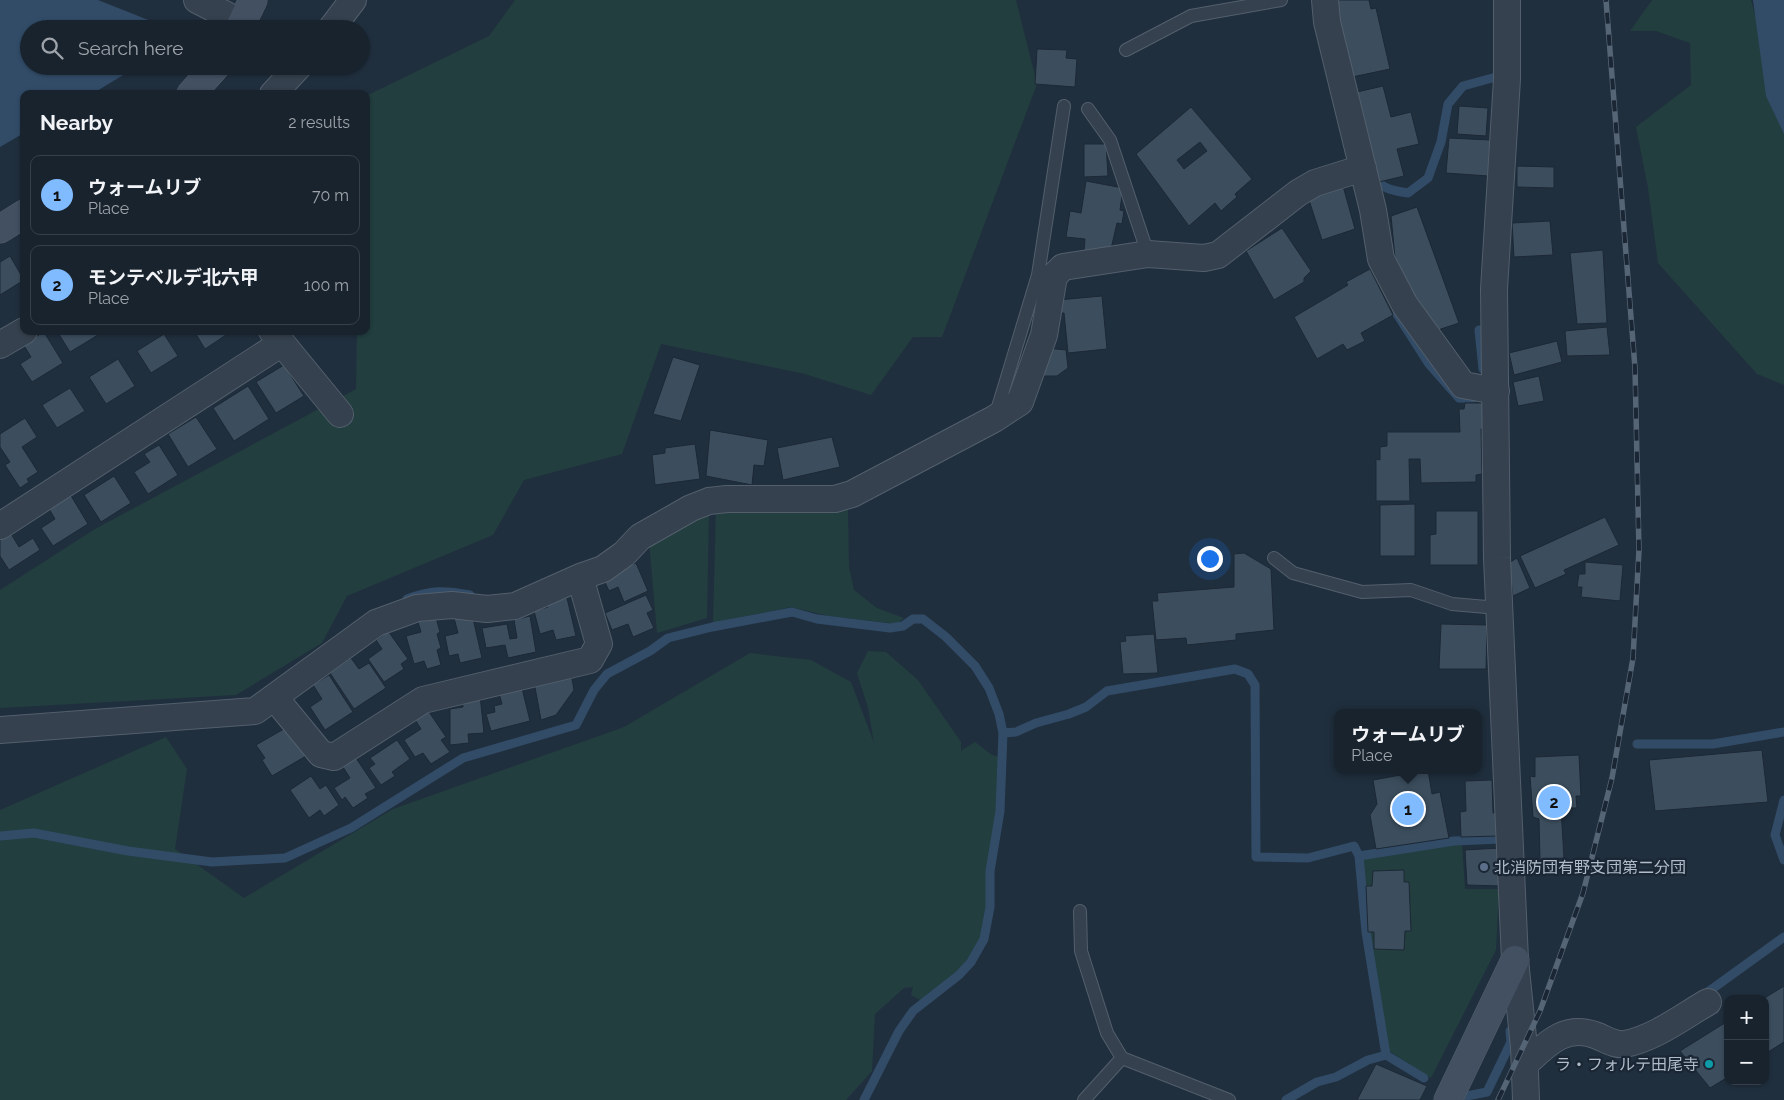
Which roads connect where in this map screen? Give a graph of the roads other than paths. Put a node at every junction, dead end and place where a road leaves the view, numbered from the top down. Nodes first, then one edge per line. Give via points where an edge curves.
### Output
1 (197, 0) edge
2 (353, 0) edge
3 (1281, 0) edge
4 (1325, 0) edge
5 (1507, 0) edge
6 (245, 17) edge
7 (338, 20) edge
8 (1126, 50) dead end
9 (208, 75) edge
10 (291, 75) edge
11 (195, 90) edge
12 (277, 90) edge
13 (1064, 106) dead end
14 (1088, 109) dead end
15 (1363, 168) junction
16 (20, 216) edge
17 (0, 229) edge
18 (1148, 254) junction
19 (20, 333) edge
20 (277, 337) edge
21 (0, 345) edge
22 (1496, 391) junction
23 (340, 414) dead end
24 (994, 419) junction
25 (0, 526) edge
26 (1274, 558) dead end
27 (580, 577) junction
28 (1498, 608) junction
29 (275, 698) junction
30 (0, 730) edge
31 (1080, 912) dead end
32 (1515, 960) junction
33 (1708, 1002) dead end
34 (1122, 1058) junction
35 (1525, 1064) junction
36 (1084, 1100) edge
37 (1229, 1100) edge
38 (1448, 1100) edge
39 (1526, 1100) edge

1 - 6 street
2 - 7 street
3 - 8 lane via 1191,16
4 - 15 street via 1327,22
5 - 22 street via 1507,79 1494,289
9 - 11 street
10 - 12 street
13 - 24 lane via 1038,275
14 - 18 lane via 1110,140
15 - 18 street via 1315,183 1298,193 1218,255 1204,258
15 - 22 street via 1381,258 1406,305 1463,384
16 - 17 street
18 - 24 street via 1067,265 1058,270 1054,276 1044,335 1020,402
19 - 21 street
20 - 23 street
20 - 25 street
22 - 28 street
24 - 27 street via 852,494 835,499 709,501 640,537 603,569
26 - 28 lane via 1292,573 1362,592 1411,590 1452,604
27 - 29 street via 515,606 417,608 376,623
27 - 29 street via 599,644 590,660 423,700 334,757 321,754
28 - 32 street
29 - 30 street via 247,712
31 - 34 lane via 1081,951 1107,1033
32 - 35 street
32 - 38 street
33 - 35 street via 1653,1034 1623,1045 1578,1032 1558,1036
34 - 36 lane
34 - 37 lane
35 - 39 street

